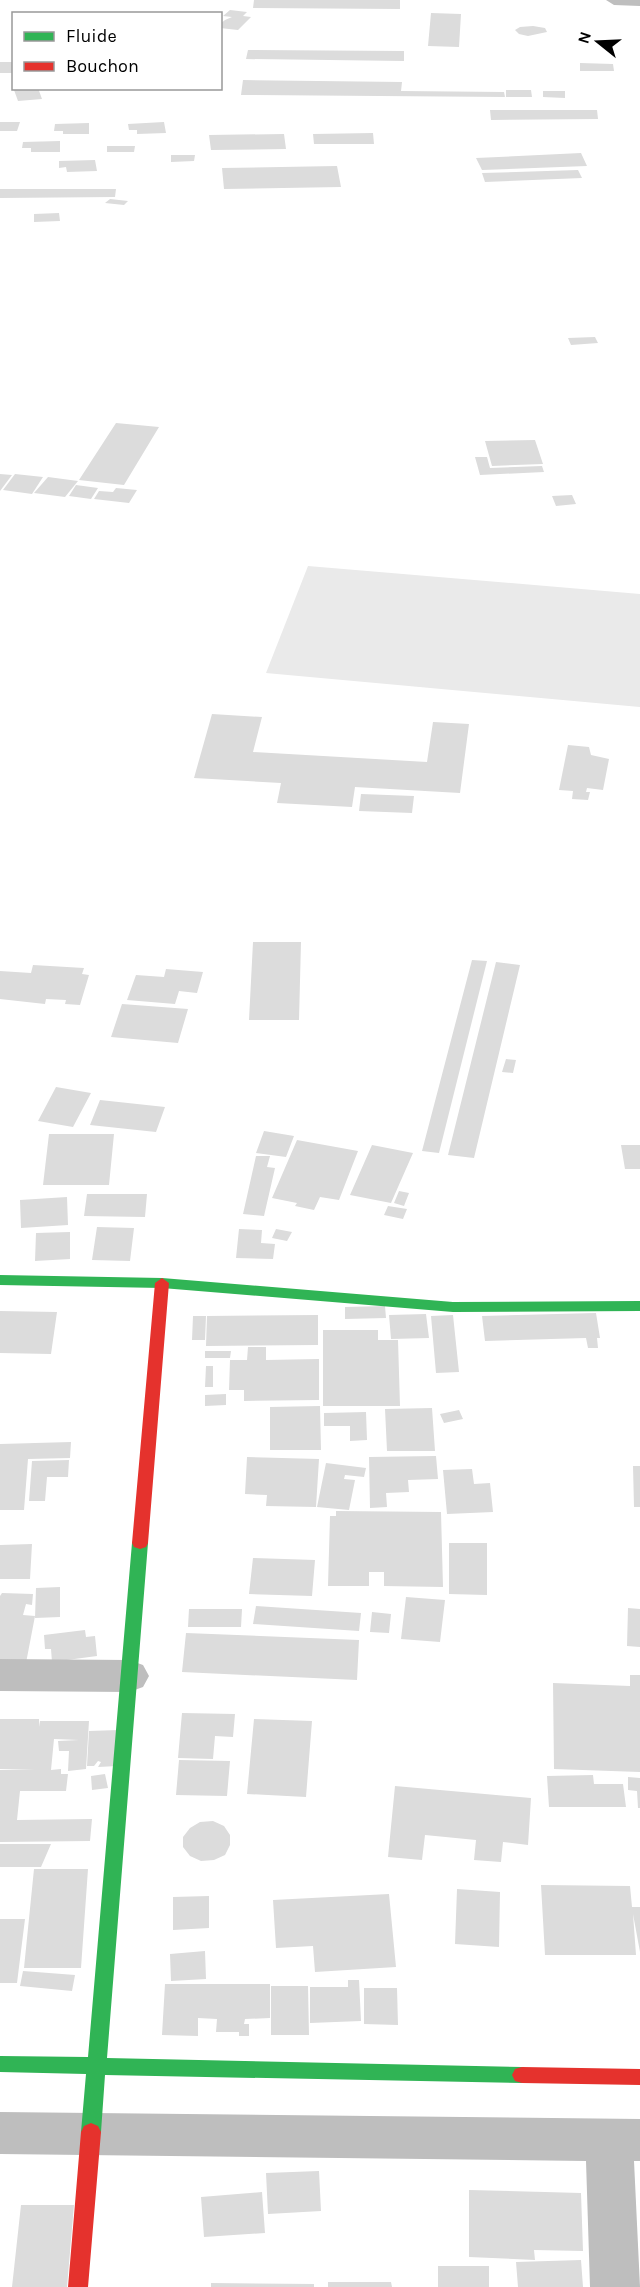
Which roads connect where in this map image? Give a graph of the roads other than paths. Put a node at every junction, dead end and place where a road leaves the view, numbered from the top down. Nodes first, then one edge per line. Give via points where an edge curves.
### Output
1 (614, 0) edge
2 (640, 2) edge
3 (0, 1280) edge
4 (162, 1283) junction
5 (640, 1306) edge
6 (0, 1675) edge
7 (129, 1676) junction
8 (0, 2064) edge
9 (97, 2065) junction
10 (640, 2077) edge
11 (0, 2133) edge
12 (91, 2134) junction
13 (624, 2140) edge
14 (78, 2287) edge
15 (615, 2287) edge

1 - 2 street
3 - 4 street
4 - 5 street via 453,1307
4 - 7 street
6 - 7 street
7 - 9 street
8 - 9 street
9 - 10 street
9 - 12 street
11 - 12 street
12 - 13 street
12 - 14 street
13 - 15 street

